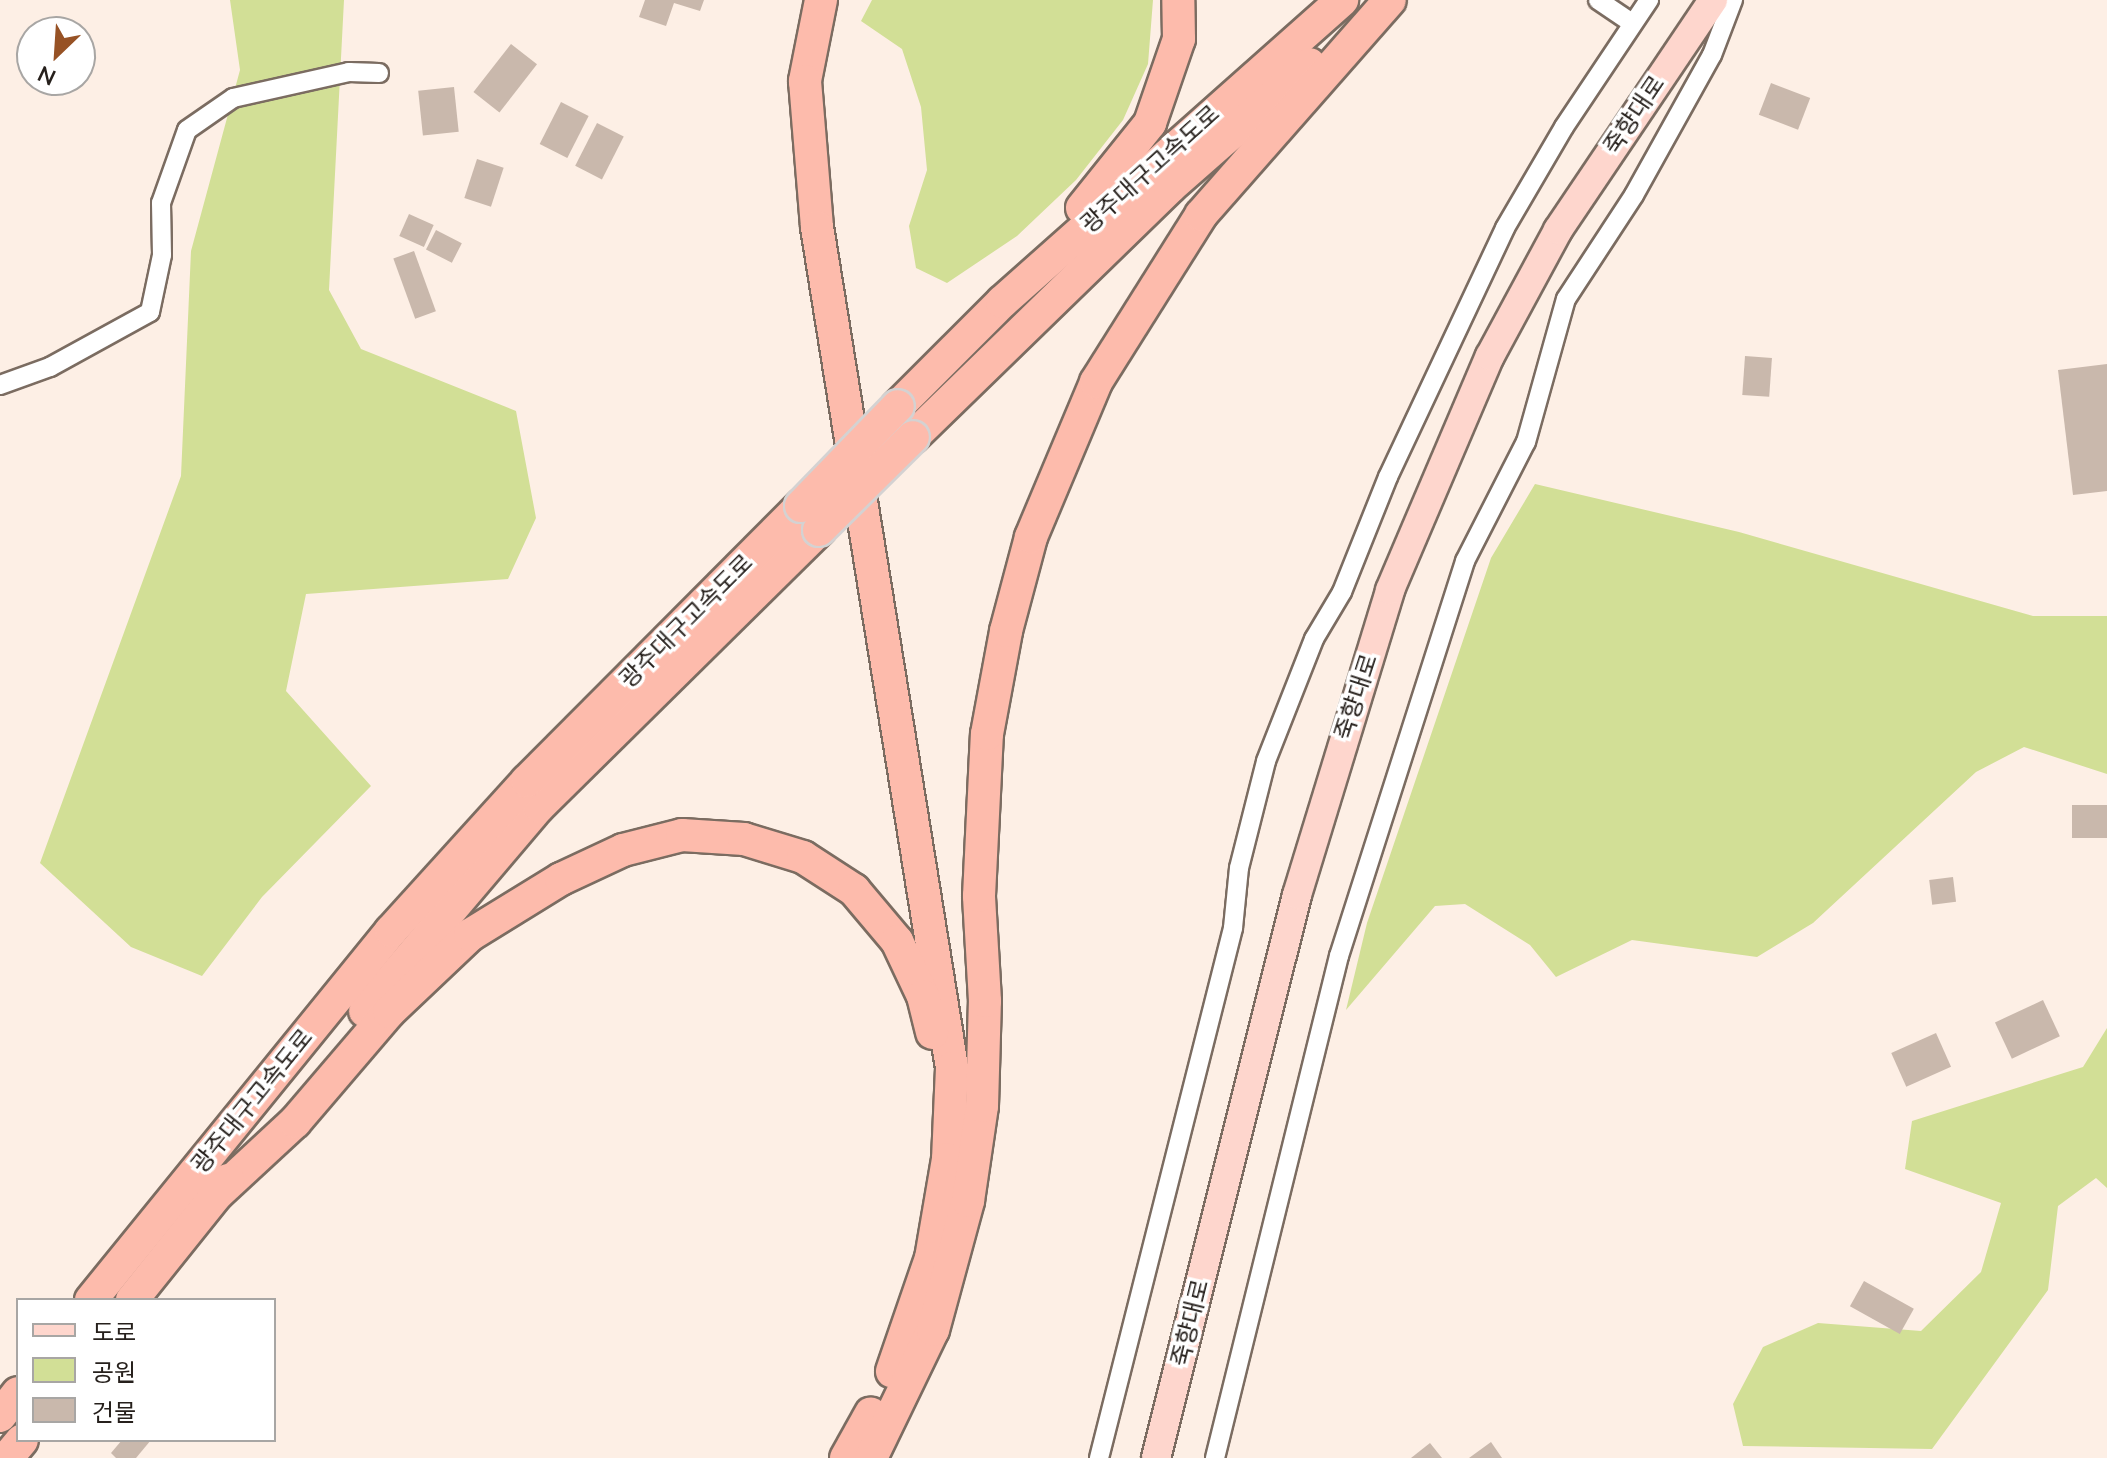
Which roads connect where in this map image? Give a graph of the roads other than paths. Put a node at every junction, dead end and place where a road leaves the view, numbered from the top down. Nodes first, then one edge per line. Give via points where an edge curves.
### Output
1 (821, 0) edge
2 (841, 0) edge
3 (1178, 0) edge
4 (1342, 0) edge
5 (1383, 0) edge
6 (1390, 0) edge
7 (1598, 0) edge
8 (1649, 0) edge
9 (1713, 0) edge
10 (1733, 0) edge
11 (1632, 23) junction
12 (379, 73) dead end
13 (1002, 302) junction
14 (0, 385) edge
15 (810, 518) junction
16 (960, 1160) junction
17 (215, 1196) junction
18 (93, 1298) edge
19 (134, 1298) edge
20 (16, 1396) edge
21 (0, 1416) edge
22 (20, 1442) edge
23 (7, 1458) edge
24 (846, 1458) edge
25 (871, 1458) edge
26 (1099, 1458) edge
27 (1156, 1458) edge
28 (1215, 1458) edge

1 - 16 highway via 805,81 817,227 942,985
2 - 16 highway via 823,79 825,139 961,983
3 - 13 highway via 1179,39 1150,123
4 - 13 highway, 광주대구고속도로
5 - 15 highway, 광주대구고속도로, bridge via 1170,187 913,437
6 - 16 highway via 1183,241 1096,382 1031,537 987,734 979,896 985,1001 982,1106
7 - 11 street
8 - 11 street
9 - 27 main road, 죽향대로 via 1558,230 1490,356 1390,590 1297,895
10 - 28 street via 1712,55 1634,195 1566,299 1526,442 1465,561 1339,956
11 - 26 street via 1505,228 1388,477 1342,592 1314,639 1266,761 1239,868 1233,928
12 - 14 street via 349,72 233,98 187,130 161,203 162,255 150,312 50,367
13 - 15 highway, 광주대구고속도로, bridge via 898,406
15 - 17 highway, 광주대구고속도로 via 539,806
15 - 18 highway, 광주대구고속도로 via 527,781 391,931
16 - 17 highway via 927,1011 897,941 854,890 803,857 744,839 682,835 623,850 561,879 470,935 389,1012 295,1122
16 - 24 highway via 888,1381
16 - 25 highway via 968,1201 933,1330
17 - 19 highway, 광주대구고속도로
20 - 21 highway
22 - 23 highway

